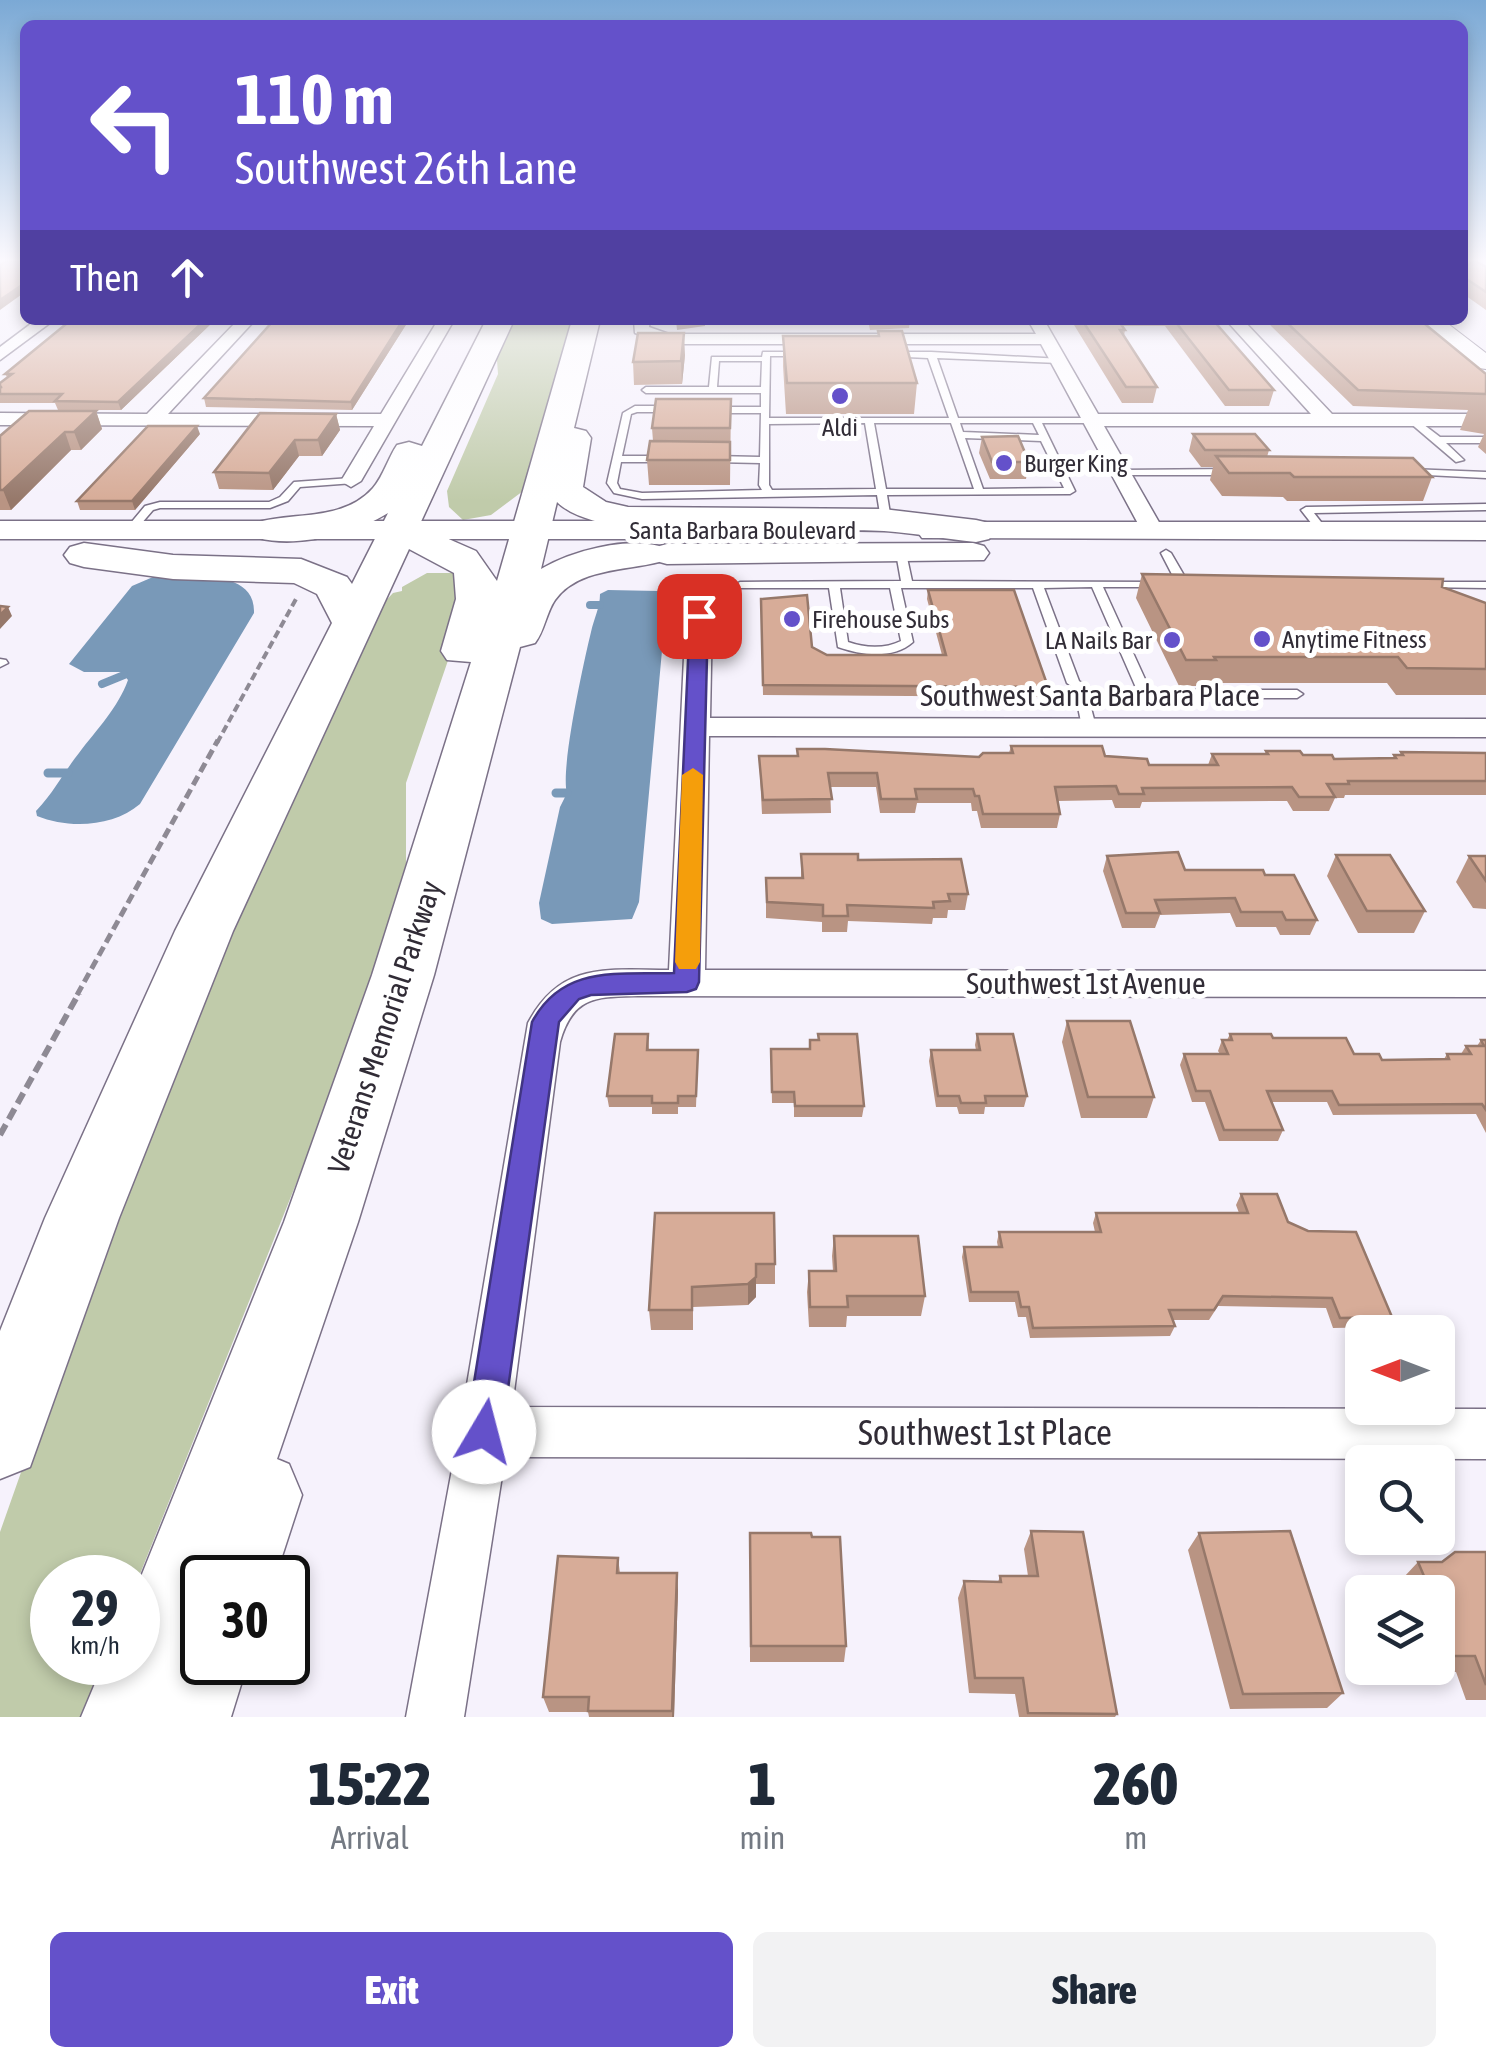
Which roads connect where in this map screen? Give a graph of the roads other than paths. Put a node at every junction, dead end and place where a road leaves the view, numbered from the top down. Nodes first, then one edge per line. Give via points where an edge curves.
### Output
1 (227, 341) edge
2 (434, 341) edge
3 (484, 341) edge
4 (489, 341) edge
5 (492, 341) edge
6 (581, 341) edge
7 (585, 341) edge
8 (685, 341) edge
9 (828, 341) edge
10 (1048, 341) edge
11 (1254, 341) edge
12 (1458, 341) edge
13 (765, 351) junction
14 (821, 354) edge
15 (876, 354) edge
16 (931, 354) junction
17 (1059, 361) junction
18 (1486, 363) edge
19 (646, 390) dead end
20 (714, 390) junction
21 (766, 390) junction
22 (765, 416) junction
23 (0, 419) edge
24 (152, 420) junction
25 (389, 420) junction
26 (869, 420) junction
27 (957, 420) junction
28 (1036, 420) junction
29 (1092, 420) junction
30 (1327, 420) junction
31 (1412, 420) junction
32 (1486, 420) edge
33 (1043, 434) junction
34 (962, 435) junction
35 (1438, 440) junction
36 (1486, 440) edge
37 (617, 459) junction
38 (672, 459) edge
39 (709, 459) edge
40 (765, 460) junction
41 (1460, 460) dead end
42 (1121, 472) junction
43 (1242, 472) edge
44 (1397, 472) edge
45 (1486, 475) edge
46 (351, 481) joint
47 (769, 493) junction
48 (980, 493) junction
49 (1486, 508) edge
50 (130, 530) junction
51 (271, 530) junction
52 (9, 531) edge
53 (976, 531) joint
54 (1323, 531) junction
55 (1486, 531) edge
56 (391, 542) junction
57 (458, 542) junction
58 (529, 542) junction
59 (1159, 542) junction
60 (893, 544) junction
61 (0, 554) edge
62 (84, 554) junction
63 (644, 554) junction
64 (1486, 554) edge
65 (1037, 584) junction
66 (1096, 584) junction
67 (1183, 584) junction
68 (1203, 584) edge
69 (740, 585) dead end
70 (834, 585) junction
71 (1412, 585) edge
72 (1486, 585) edge
73 (324, 610) junction
74 (699, 616) dead end
75 (1145, 693) junction
76 (1297, 694) dead end
77 (1092, 696) junction
78 (1089, 726) junction
79 (694, 727) junction
80 (1486, 728) edge
81 (425, 901) junction
82 (687, 982) junction
83 (1486, 984) edge
84 (375, 1060) junction
85 (484, 1432) junction
86 (1486, 1434) edge
87 (0, 1437) edge
88 (238, 1555) edge
89 (192, 1685) edge
90 (132, 1717) edge
91 (181, 1717) edge
92 (436, 1717) edge

1 - 24 street
2 - 25 street
3 - 51 highway via 454,366 382,500 328,522
4 - 56 highway
5 - 57 highway via 490,373 434,500
6 - 58 highway, Veterans Memorial Parkway
7 - 60 highway via 588,381 564,482 584,506 628,518
8 - 13 street
9 - 13 street
10 - 17 street
11 - 30 street
12 - 18 street
13 - 14 lane
13 - 20 lane via 715,359
13 - 21 lane
15 - 16 lane
16 - 17 lane
16 - 27 lane
17 - 29 street
19 - 20 lane
20 - 21 lane
21 - 22 lane
22 - 26 lane
22 - 37 lane via 634,409
22 - 40 lane
23 - 24 street
24 - 25 street
25 - 46 street
26 - 27 lane
26 - 60 lane
27 - 28 lane
27 - 34 lane
28 - 29 lane
28 - 33 lane
29 - 30 street
29 - 42 street
30 - 31 street
31 - 32 street
31 - 35 lane
33 - 34 lane
33 - 48 lane via 1070,491
34 - 48 lane
35 - 36 lane
35 - 41 lane
37 - 38 lane
37 - 47 lane via 617,492
39 - 40 lane
40 - 47 lane
42 - 43 lane
42 - 59 street
44 - 45 lane
46 - 50 lane via 297,484 270,505 160,504
47 - 60 lane
48 - 60 lane
49 - 54 lane via 1306,510
50 - 51 main road
50 - 52 main road
51 - 56 main road
53 - 59 main road, Santa Barbara Boulevard
53 - 60 highway
54 - 55 main road, Santa Barbara Boulevard
54 - 59 main road, Santa Barbara Boulevard
56 - 57 highway
56 - 62 main road
56 - 73 highway
57 - 58 highway
57 - 81 highway via 480,592 420,784
58 - 60 main road, Santa Barbara Boulevard
58 - 63 main road, Santa Barbara Boulevard
58 - 81 highway, Veterans Memorial Parkway
59 - 60 main road, Santa Barbara Boulevard
59 - 64 main road, Santa Barbara Boulevard
59 - 67 lane
60 - 63 main road, Santa Barbara Boulevard
60 - 65 lane
60 - 70 lane
60 - 70 lane via 906,642 894,649 842,644
61 - 62 main road
62 - 73 highway via 173,567 310,573 334,586
63 - 81 highway via 572,569 532,597 460,872
65 - 66 lane
65 - 77 lane via 1074,683
66 - 67 lane
66 - 75 lane
67 - 68 lane
69 - 70 lane
71 - 72 lane
73 - 87 highway
74 - 79 street
75 - 76 lane
75 - 77 lane
77 - 78 lane via 1083,702
78 - 79 street, Southwest Santa Barbara Place
78 - 80 street, Southwest Santa Barbara Place
79 - 82 street
81 - 84 highway, Veterans Memorial Parkway
82 - 83 street, Southwest 1st Avenue
82 - 85 street, Southwest 1st Avenue via 590,986 570,992 546,1022
84 - 88 highway via 378,1153
84 - 90 highway, Veterans Memorial Parkway via 322,1222
85 - 86 street, Southwest 1st Place
85 - 92 street, Southwest 1st Avenue
89 - 91 highway

